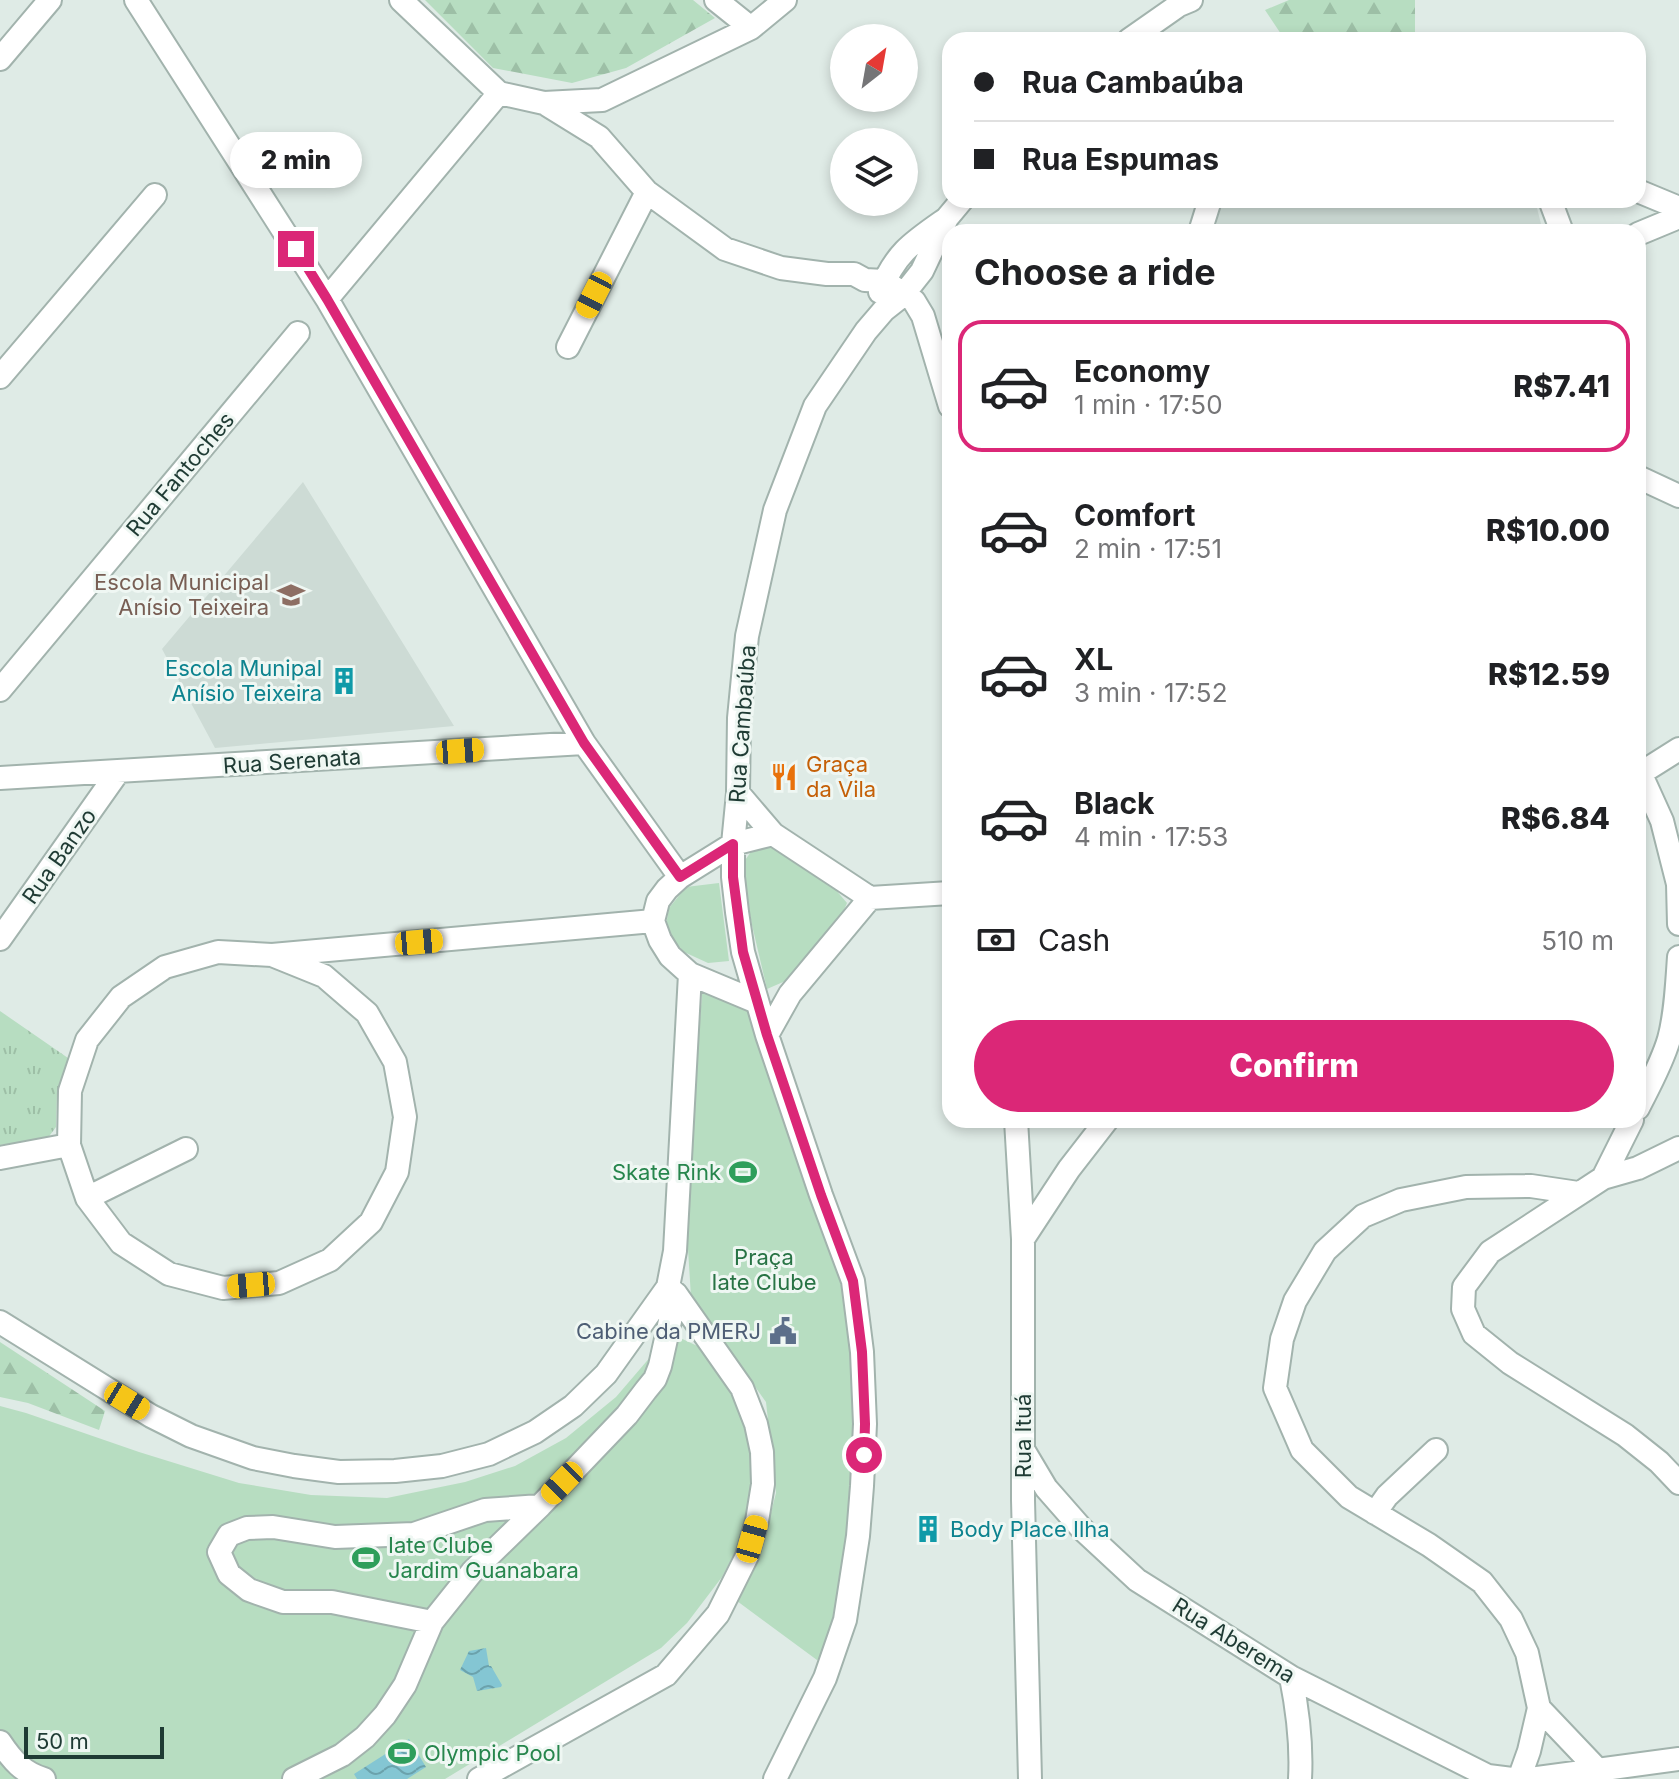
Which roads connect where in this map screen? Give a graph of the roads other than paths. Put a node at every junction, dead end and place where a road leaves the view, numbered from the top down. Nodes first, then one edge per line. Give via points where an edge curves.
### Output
1 (50, 0) edge
2 (136, 0) edge
3 (401, 0) edge
4 (716, 0) edge
5 (785, 0) edge
6 (1191, 0) edge
7 (751, 28) junction
8 (1140, 32) edge
9 (3, 50) edge
10 (499, 93) junction
11 (544, 103) junction
12 (647, 192) junction
13 (1646, 194) edge
14 (155, 195) dead end
15 (955, 208) edge
16 (1679, 208) edge
17 (1679, 217) edge
18 (947, 218) junction
19 (944, 224) edge
20 (942, 229) edge
21 (1646, 231) edge
22 (896, 259) junction
23 (922, 271) junction
24 (827, 274) junction
25 (884, 281) junction
26 (903, 295) junction
27 (327, 299) junction
28 (866, 331) junction
29 (298, 333) dead end
30 (568, 347) dead end
31 (0, 377) edge
32 (942, 379) edge
33 (1646, 481) edge
34 (1679, 496) edge
35 (0, 690) edge
36 (584, 743) junction
37 (1679, 749) edge
38 (1646, 770) edge
39 (118, 772) junction
40 (0, 778) edge
41 (1646, 788) edge
42 (738, 793) junction
43 (773, 834) junction
44 (733, 844) junction
45 (680, 877) junction
46 (942, 894) edge
47 (870, 898) junction
48 (653, 921) junction
49 (1679, 924) edge
50 (0, 939) edge
51 (272, 955) junction
52 (1679, 957) edge
53 (690, 974) junction
54 (790, 994) junction
55 (757, 1002) junction
56 (767, 1035) junction
57 (1646, 1091) edge
58 (1016, 1128) edge
59 (1101, 1128) edge
60 (1628, 1128) edge
61 (69, 1145) junction
62 (1679, 1148) edge
63 (186, 1149) dead end
64 (0, 1158) edge
65 (1603, 1178) junction
66 (1578, 1193) junction
67 (87, 1198) junction
68 (1023, 1239) junction
69 (672, 1291) junction
70 (0, 1322) edge
71 (1023, 1450) junction
72 (1436, 1450) dead end
73 (1679, 1483) edge
74 (540, 1506) junction
75 (1375, 1513) junction
76 (432, 1622) junction
77 (1291, 1677) junction
78 (1539, 1708) junction
79 (0, 1742) edge
80 (1679, 1759) edge
81 (1597, 1769) junction
82 (1488, 1778) edge
83 (1553, 1778) edge
84 (44, 1779) edge
85 (294, 1779) edge
86 (479, 1779) edge
87 (775, 1779) edge
88 (1030, 1779) edge
89 (1300, 1779) edge
90 (1512, 1779) edge
91 (1519, 1779) edge
92 (1530, 1779) edge

1 - 9 street
2 - 27 street
3 - 10 street
4 - 7 street
5 - 7 street
6 - 8 street
7 - 11 street via 602,100
10 - 11 street
10 - 27 street
11 - 12 street via 599,137
12 - 24 street via 725,249 781,268
12 - 30 street
13 - 16 street
14 - 31 street
15 - 18 street, Rua Cambaúba
17 - 21 street
18 - 19 street, Rua Cambaúba
18 - 22 street, Rua Cambaúba
20 - 23 street, Rua Cambaúba
22 - 23 street via 908,257
22 - 24 street
22 - 25 street, Rua Cambaúba
23 - 26 street, Rua Cambaúba
24 - 25 street
25 - 26 street
25 - 28 street, Rua Cambaúba
26 - 28 street, Rua Cambaúba
26 - 32 street via 923,316
27 - 36 street
28 - 42 street, Rua Cambaúba via 815,406 775,510 747,636
29 - 35 street, Rua Fantoches
33 - 34 street
36 - 39 street, Rua Serenata
36 - 45 street
37 - 38 street
39 - 40 street, Rua Serenata
39 - 50 street, Rua Banzo
41 - 49 street via 1666,834 1678,884
42 - 43 street
42 - 44 street, Rua Cambaúba
43 - 44 street
43 - 47 street
44 - 45 street
44 - 55 street, Rua Cambaúba via 743,952
45 - 48 street via 658,901
46 - 47 street
47 - 54 street
48 - 51 street
48 - 53 street via 670,956
51 - 61 street via 218,952 165,967 121,997 87,1040 70,1091
51 - 67 street via 324,976 367,1013 395,1062 405,1117 397,1172 371,1222 330,1260 279,1283 223,1288 169,1274 121,1243
52 - 57 street via 1669,1039
53 - 55 street
53 - 69 street
54 - 55 street
54 - 56 street
55 - 56 street, Rua Cambaúba
56 - 87 street, Rua Cambaúba via 853,1281 865,1424 858,1536 845,1620 825,1678
58 - 68 street, Rua Ituá
59 - 68 street
60 - 65 street
61 - 64 street
61 - 67 street
62 - 65 street
63 - 67 street
65 - 66 street
66 - 73 street via 1490,1252 1464,1287 1463,1309 1474,1334 1510,1363 1625,1435
66 - 75 street via 1531,1186 1466,1187 1401,1200 1363,1216 1325,1251 1295,1301 1282,1339 1275,1388 1302,1450 1349,1497
68 - 71 street, Rua Ituá
69 - 70 street via 606,1374 535,1432 489,1454 395,1471 294,1466 191,1436
69 - 74 street via 655,1379
69 - 86 street via 742,1388 756,1424 763,1484 747,1556 718,1614 666,1675
71 - 77 street, Rua Aberema via 1046,1488 1137,1580
71 - 88 street, Rua Ituá
72 - 75 street
74 - 76 street via 472,1572
74 - 76 street via 485,1510 414,1534 335,1537 247,1528 229,1535 219,1552 229,1574 249,1590 283,1602 332,1602
75 - 78 street via 1482,1582 1511,1619 1527,1653
76 - 85 street via 405,1685 385,1715 342,1755
77 - 82 street, Rua Aberema
77 - 89 street via 1302,1750
78 - 81 street
78 - 91 street
79 - 84 street via 23,1769
80 - 81 street
81 - 83 street
82 - 90 street, Rua Aberema
83 - 92 street

